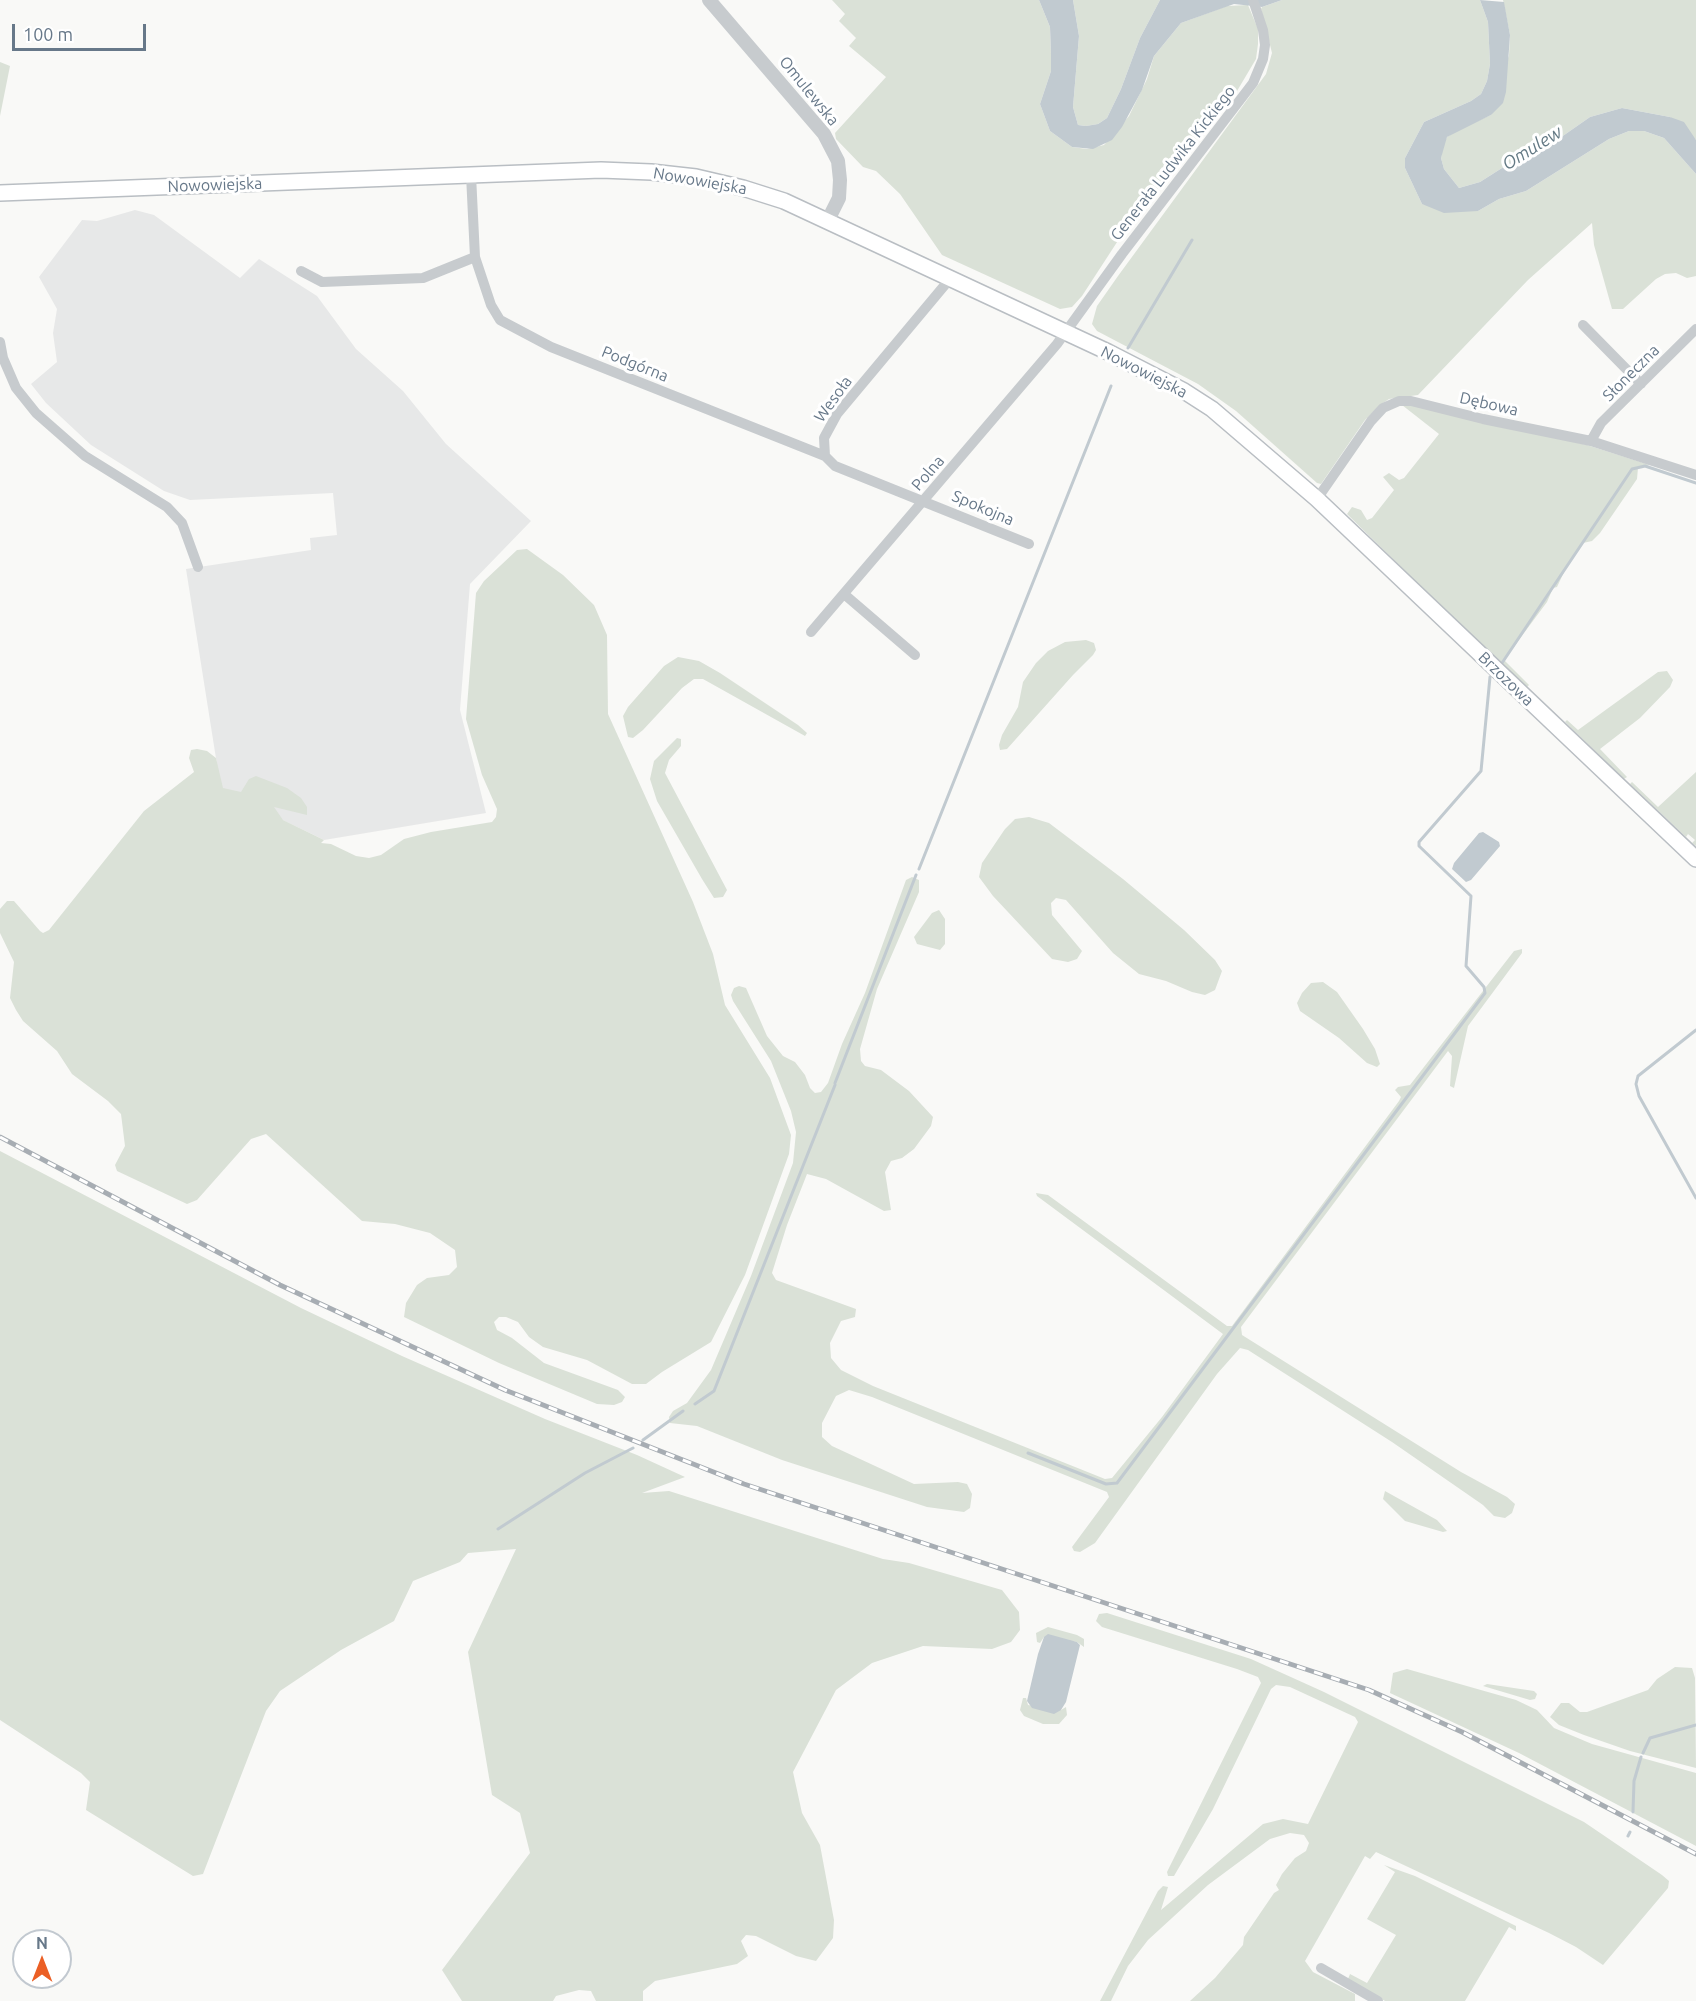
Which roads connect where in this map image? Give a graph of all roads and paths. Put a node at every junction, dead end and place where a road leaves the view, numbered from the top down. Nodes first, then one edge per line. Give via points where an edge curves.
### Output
1 (709, 0) edge
2 (1252, 0) edge
3 (471, 175) junction
4 (0, 193) edge
5 (828, 220) junction
6 (476, 257) junction
7 (301, 271) dead end
8 (949, 280) junction
9 (1583, 325) dead end
10 (1696, 329) edge
11 (1065, 333) junction
12 (0, 342) edge
13 (1641, 384) junction
14 (1591, 441) junction
15 (825, 456) junction
16 (1696, 475) edge
17 (1317, 499) junction
18 (925, 500) junction
19 (1029, 544) dead end
20 (198, 567) dead end
21 (844, 594) junction
22 (811, 632) dead end
23 (915, 655) dead end
24 (1696, 859) edge
25 (1321, 1968) dead end
26 (1378, 2001) edge

1 - 5 street, Omulewska via 824,134 838,161 840,180 839,198
2 - 11 street, Generała Ludwika Kickiego via 1265,45 1253,83
3 - 4 main road, Nowowiejska
3 - 5 main road, Nowowiejska via 602,170 673,174 743,188
3 - 6 street, Podgórna
5 - 8 main road, Nowowiejska
6 - 7 street via 423,278 322,282
6 - 15 street, Podgórna via 491,305 500,320 516,330
8 - 11 main road, Nowowiejska
8 - 15 street, Wesoła via 837,414 824,438
9 - 13 street
10 - 13 street, Słoneczna
11 - 17 main road, Nowowiejska via 1184,391 1212,409
11 - 18 street, Polna
12 - 20 street via 16,388 36,413 85,456 167,507 182,523
13 - 14 street, Słoneczna via 1601,423
14 - 16 street, Dębowa
14 - 17 street, Dębowa via 1399,401 1383,408 1371,421
15 - 18 street via 835,466
17 - 24 main road, Brzozowa
18 - 19 street, Spokojna
18 - 21 street, Polna
21 - 22 street, Polna
21 - 23 street
25 - 26 street

